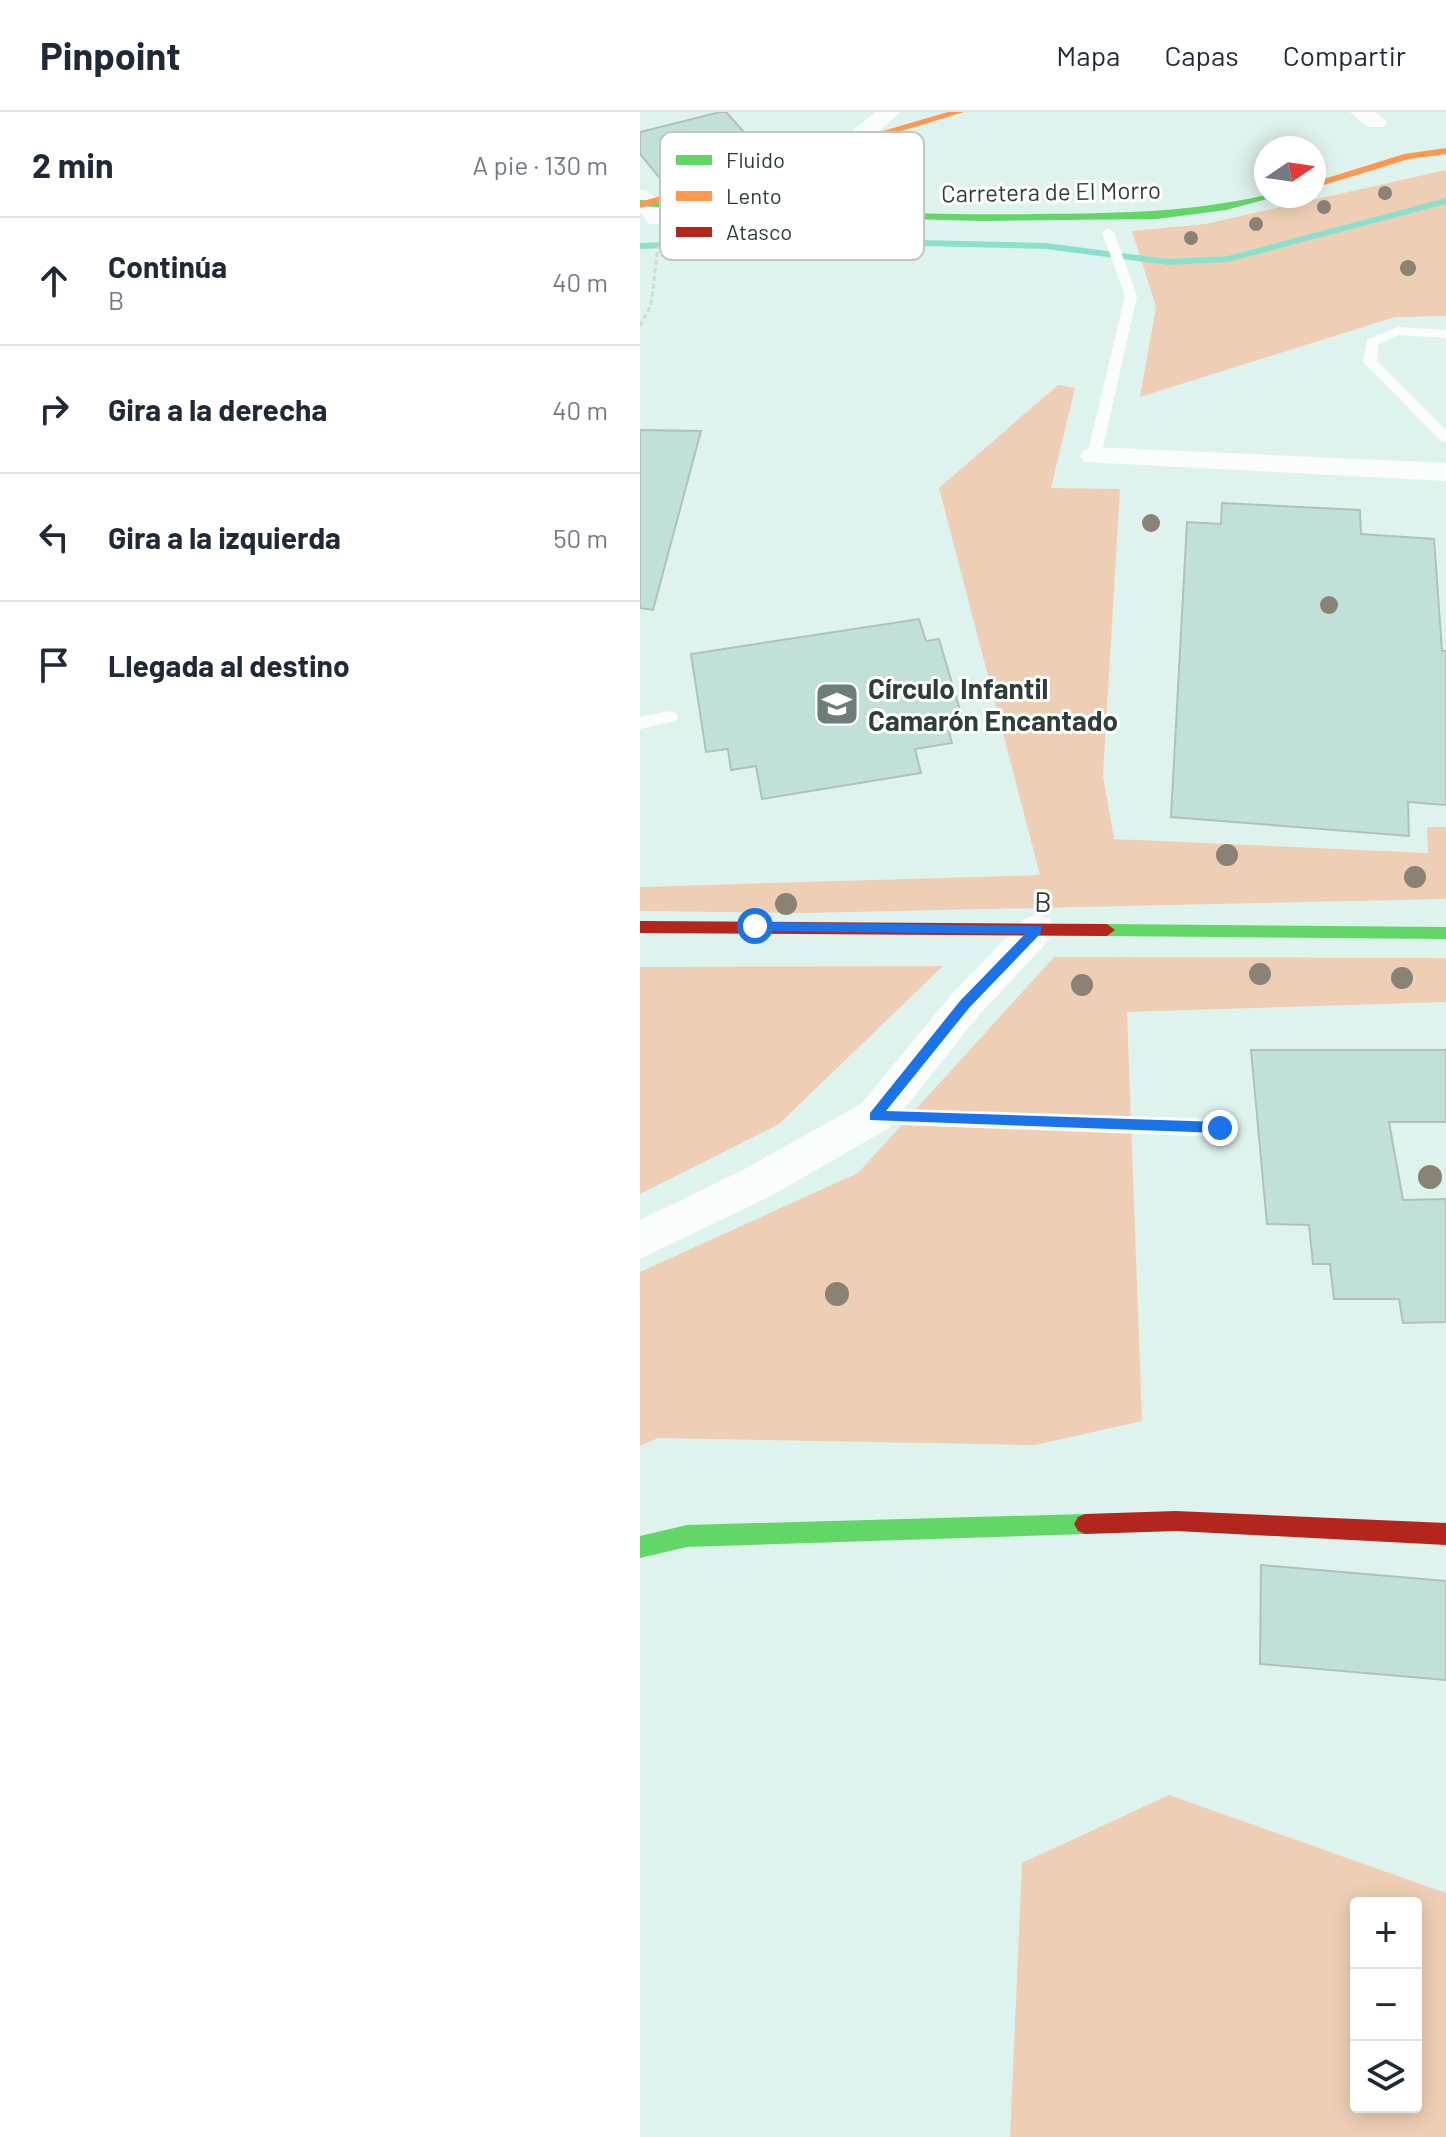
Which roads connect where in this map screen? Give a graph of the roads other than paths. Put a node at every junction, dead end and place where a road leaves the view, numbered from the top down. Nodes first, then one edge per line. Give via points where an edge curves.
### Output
1 (890, 112) edge
2 (959, 112) edge
3 (865, 132) edge
4 (888, 132) edge
5 (1446, 151) edge
6 (1326, 181) edge
7 (1254, 201) edge
8 (924, 216) edge
9 (1110, 237) dead end
10 (1446, 334) edge
11 (1446, 438) edge
12 (1094, 456) joint
13 (1446, 472) edge
14 (670, 717) dead end
15 (640, 723) edge
16 (640, 927) edge
17 (1037, 929) junction
18 (1446, 933) edge
19 (875, 1116) junction
20 (1220, 1128) dead end
21 (640, 1240) edge
22 (1446, 1534) edge
23 (640, 1547) edge

1 - 3 street
2 - 4 street
5 - 6 street via 1408,156
7 - 8 street, Carretera de El Morro via 1157,216
9 - 12 lane via 1131,296
10 - 11 lane via 1397,331 1372,343 1370,362
12 - 13 street
14 - 15 lane
16 - 17 street, B
17 - 18 street, B
17 - 19 street via 965,1005
19 - 20 lane
19 - 21 street via 757,1183
22 - 23 street via 1176,1521 687,1536

